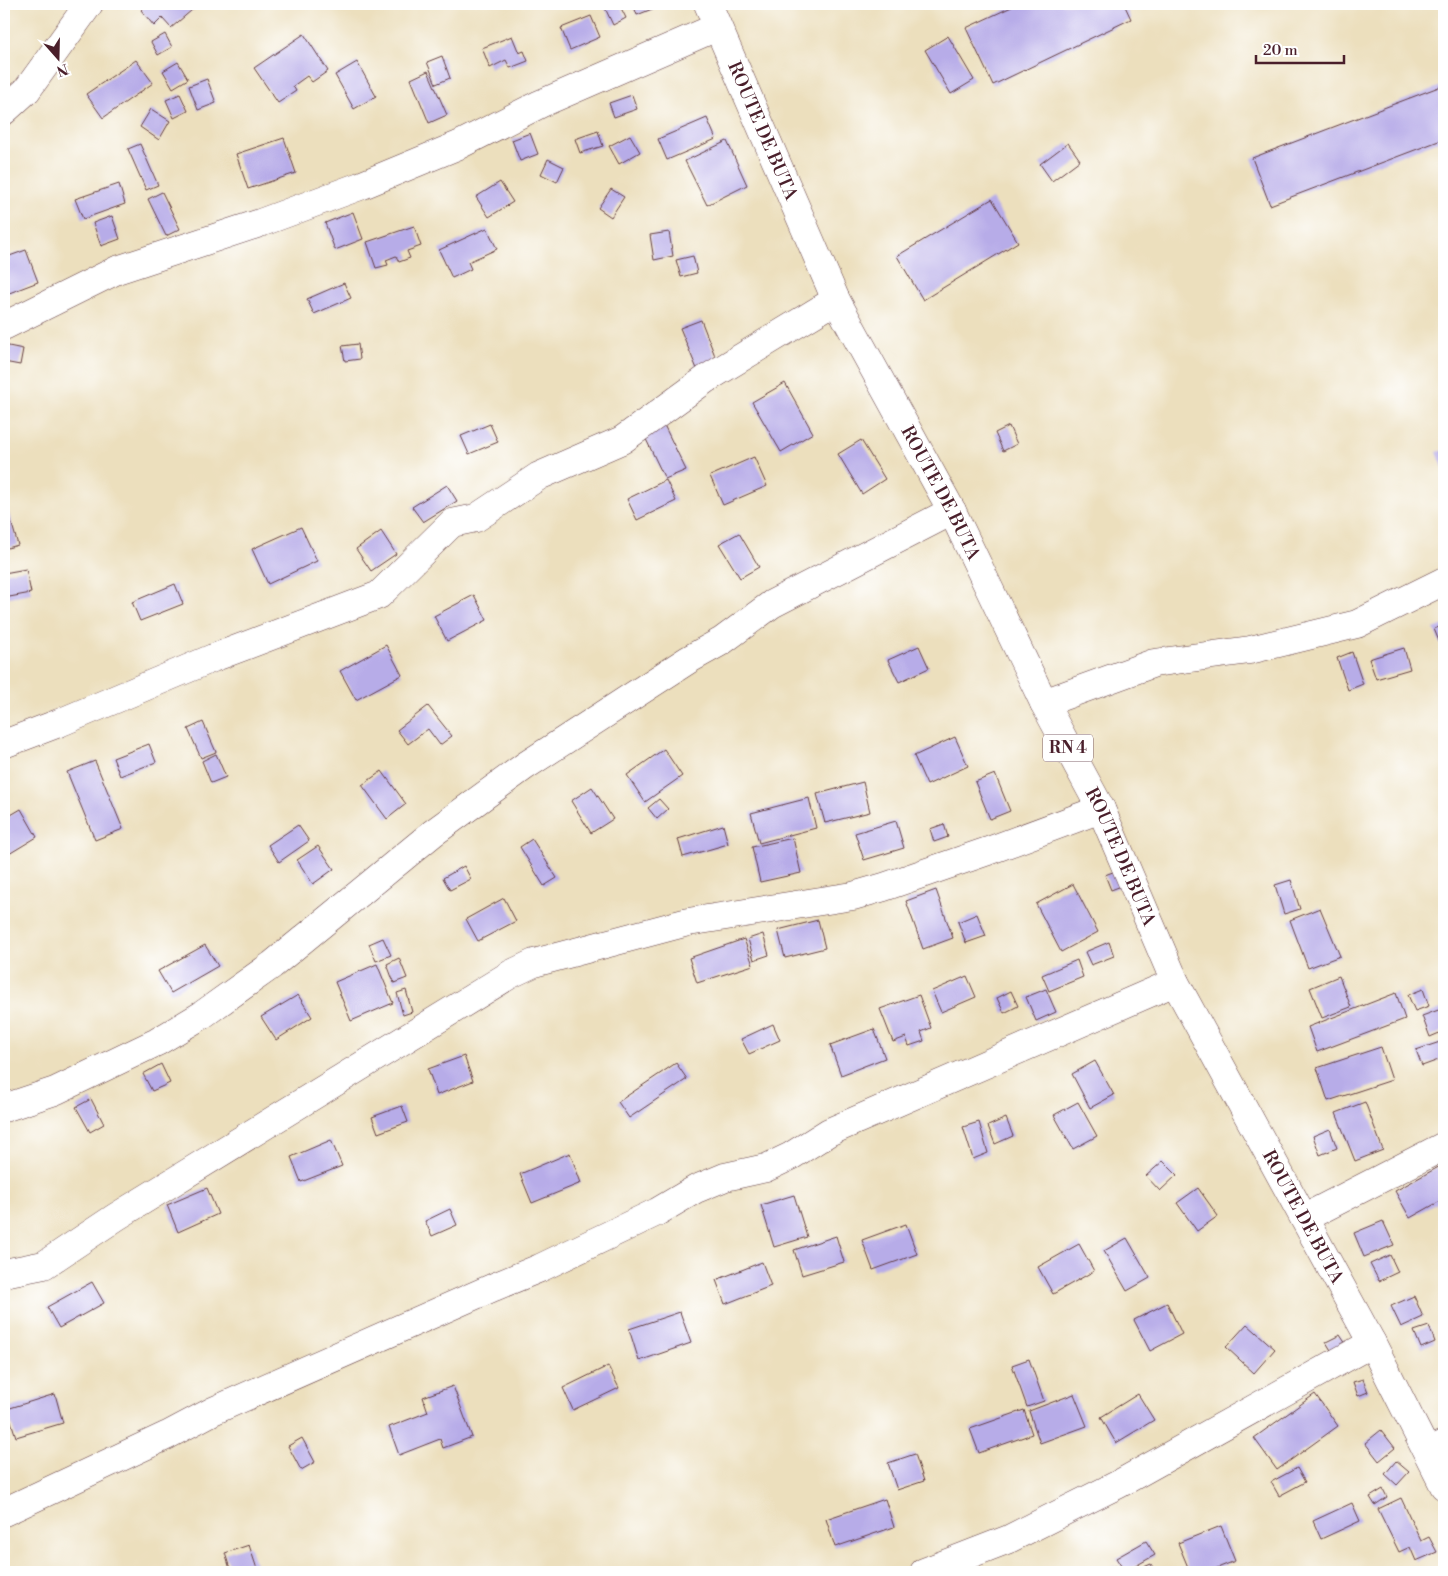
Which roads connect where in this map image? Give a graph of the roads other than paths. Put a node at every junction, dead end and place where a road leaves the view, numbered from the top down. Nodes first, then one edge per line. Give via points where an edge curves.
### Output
1 (89, 4) edge
2 (712, 16) edge
3 (4, 111) edge
4 (836, 300) junction
5 (4, 326) edge
6 (952, 511) junction
7 (1444, 581) edge
8 (1044, 702) junction
9 (4, 744) edge
10 (1101, 809) junction
11 (1176, 982) junction
12 (4, 1108) edge
13 (1444, 1146) edge
14 (1304, 1218) junction
15 (4, 1273) edge
16 (1372, 1343) junction
17 (1436, 1448) edge
18 (1444, 1486) edge
19 (4, 1512) edge
20 (924, 1572) edge

1 - 3 main road via 27,90
2 - 4 main road, ROUTE DE BUTA / RN 4
2 - 5 main road via 450,149 260,223 117,270
4 - 6 main road, ROUTE DE BUTA / RN 4
4 - 9 main road via 706,379 622,440 539,476 476,518 452,523 379,595 213,658
6 - 8 main road, ROUTE DE BUTA / RN 4
6 - 12 main road via 772,604 722,642 688,660 525,766 433,832 272,965 202,1015 157,1042 55,1091
7 - 8 main road via 1357,624 1250,650 1154,663
8 - 10 main road, ROUTE DE BUTA / RN 4
10 - 11 main road, ROUTE DE BUTA / RN 4
10 - 15 main road via 853,896 688,922 534,963 511,974 116,1217 44,1265
11 - 14 main road, ROUTE DE BUTA / RN 4
11 - 19 main road via 829,1132 766,1168 725,1177 696,1189 657,1212 540,1268 213,1411 168,1436
13 - 14 main road
14 - 16 main road, ROUTE DE BUTA / RN 4
16 - 17 main road, ROUTE DE BUTA / RN 4
16 - 20 main road via 1117,1486 1009,1539
17 - 18 main road, ROUTE DE BUTA / RN 4

